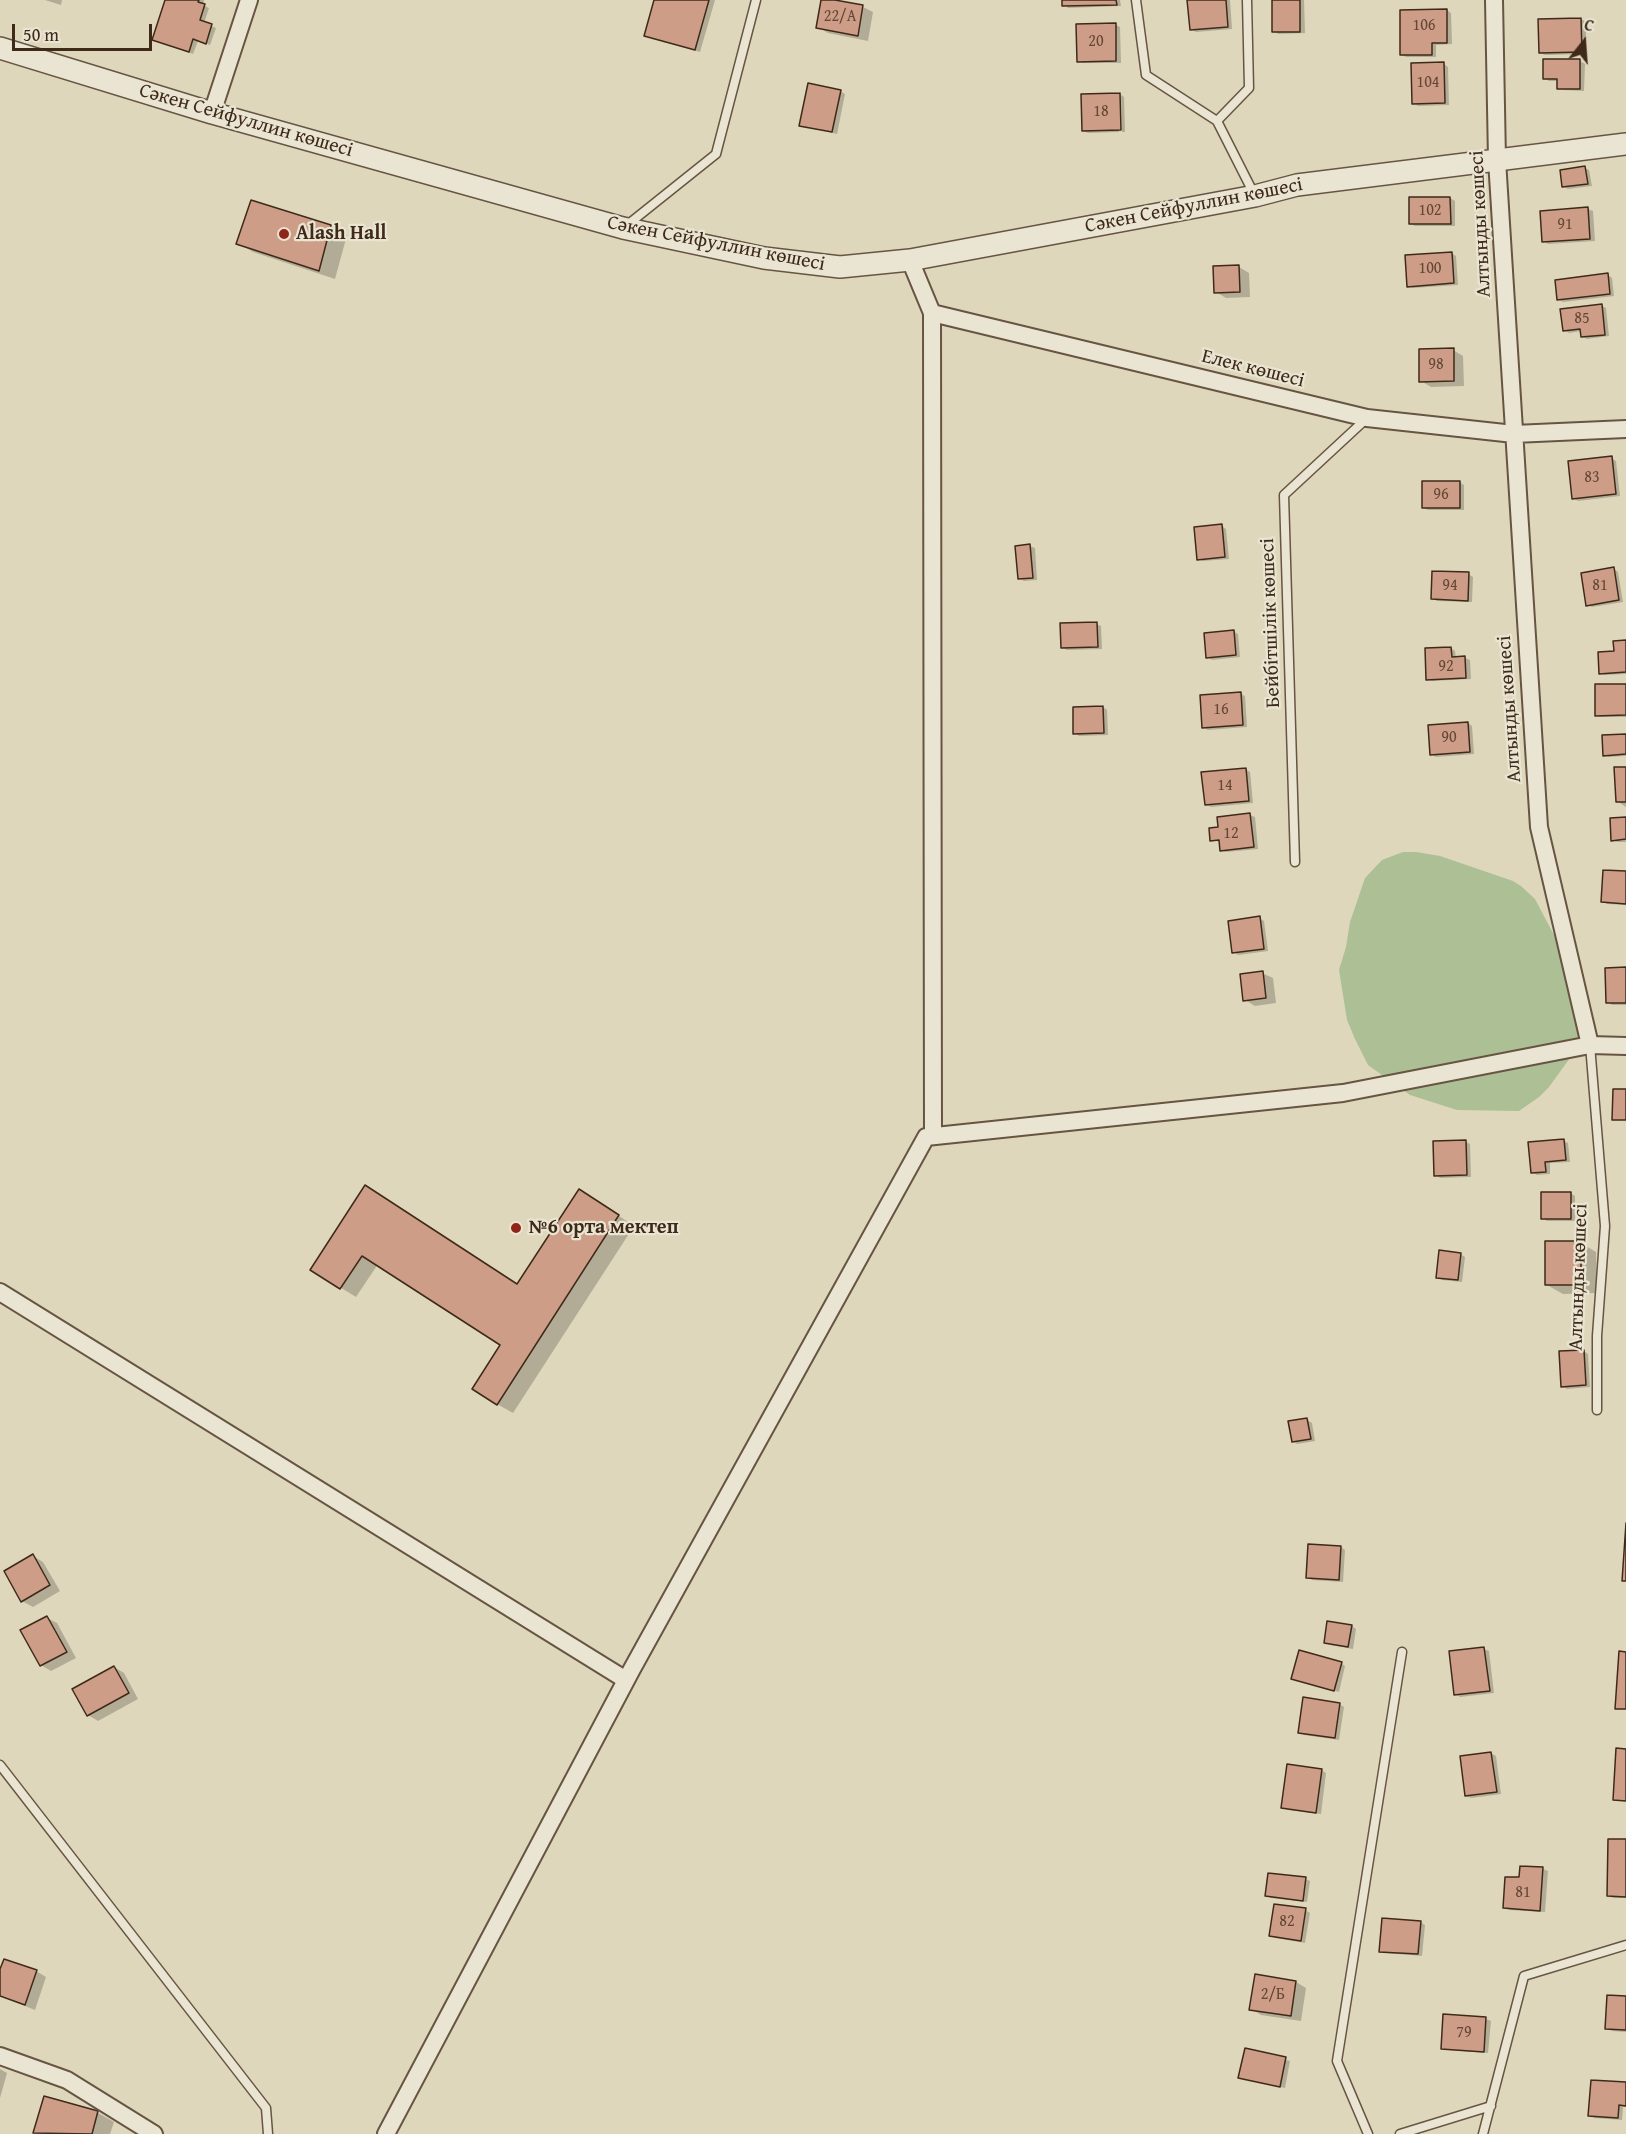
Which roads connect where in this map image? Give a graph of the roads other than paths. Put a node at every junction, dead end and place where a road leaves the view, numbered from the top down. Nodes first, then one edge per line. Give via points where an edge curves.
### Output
1 (249, 0) edge
2 (756, 0) edge
3 (1136, 0) edge
4 (1247, 0) edge
5 (1494, 0) edge
6 (0, 48) edge
7 (212, 112) junction
8 (1217, 121) junction
9 (1626, 144) edge
10 (1497, 160) junction
11 (1255, 196) junction
12 (623, 228) junction
13 (910, 260) junction
14 (932, 312) junction
15 (1366, 418) junction
16 (1626, 429) edge
17 (1514, 434) junction
18 (1295, 862) dead end
19 (1590, 1046) junction
20 (1626, 1046) edge
21 (933, 1136) junction
22 (0, 1292) edge
23 (1597, 1410) dead end
24 (1402, 1652) dead end
25 (626, 1680) junction
26 (0, 1766) edge
27 (1626, 1945) edge
28 (0, 2056) edge
29 (1491, 2106) junction
30 (154, 2134) edge
31 (268, 2134) edge
32 (386, 2134) edge
33 (1368, 2134) edge
34 (1400, 2134) edge
35 (1484, 2134) edge

1 - 7 street
2 - 12 lane via 716,154
3 - 8 lane via 1146,75
4 - 8 lane via 1250,88
5 - 10 street, Алтынды көшесі
6 - 7 street, Сәкен Сейфуллин көшесі
7 - 12 street, Сәкен Сейфуллин көшесі
8 - 11 lane
9 - 10 street, Сәкен Сейфуллин көшесі
10 - 11 street, Сәкен Сейфуллин көшесі via 1297,185
10 - 17 street, Алтынды көшесі
11 - 13 street, Сәкен Сейфуллин көшесі
12 - 13 street, Сәкен Сейфуллин көшесі via 764,258 840,267
13 - 14 street
14 - 15 street, Елек көшесі
14 - 21 street
15 - 17 street, Елек көшесі
15 - 18 lane, Бейбітшілік көшесі via 1284,495
16 - 17 street, Елек көшесі
17 - 19 street, Алтынды көшесі via 1539,827
19 - 20 street
19 - 21 street via 1343,1093
19 - 23 lane, Алтынды көшесі via 1605,1226 1597,1336
21 - 25 street via 926,1137
22 - 25 street
24 - 33 lane via 1337,2061
25 - 32 street
26 - 31 lane via 266,2108
27 - 29 lane via 1524,1976
28 - 30 street via 67,2080
29 - 34 lane
29 - 35 lane

